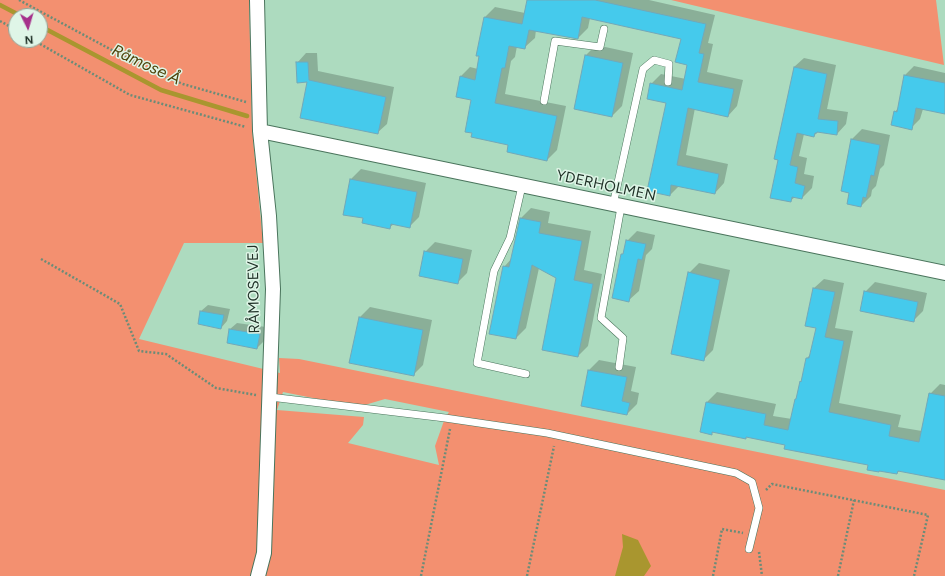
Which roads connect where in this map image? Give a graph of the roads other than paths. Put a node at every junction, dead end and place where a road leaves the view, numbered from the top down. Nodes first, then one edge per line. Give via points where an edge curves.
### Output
1 (258, 0) edge
2 (604, 29) dead end
3 (668, 82) dead end
4 (544, 101) dead end
5 (260, 131) junction
6 (522, 186) junction
7 (617, 206) junction
8 (945, 273) edge
9 (619, 368) dead end
10 (526, 374) dead end
11 (270, 397) junction
12 (750, 549) dead end
13 (258, 576) edge

1 - 5 street, RÅMOSEVEJ
2 - 4 lane via 600,47 555,41
3 - 7 lane via 670,64 654,60 643,70
5 - 6 street, YDERHOLMEN
5 - 11 street, RÅMOSEVEJ via 273,289
6 - 7 street, YDERHOLMEN
6 - 10 lane via 510,238 494,272 477,363
7 - 8 street, YDERHOLMEN
7 - 9 lane via 601,318 623,338
11 - 12 lane via 452,418 556,435 736,473 752,482 759,508
11 - 13 street, RÅMOSEVEJ via 264,553

